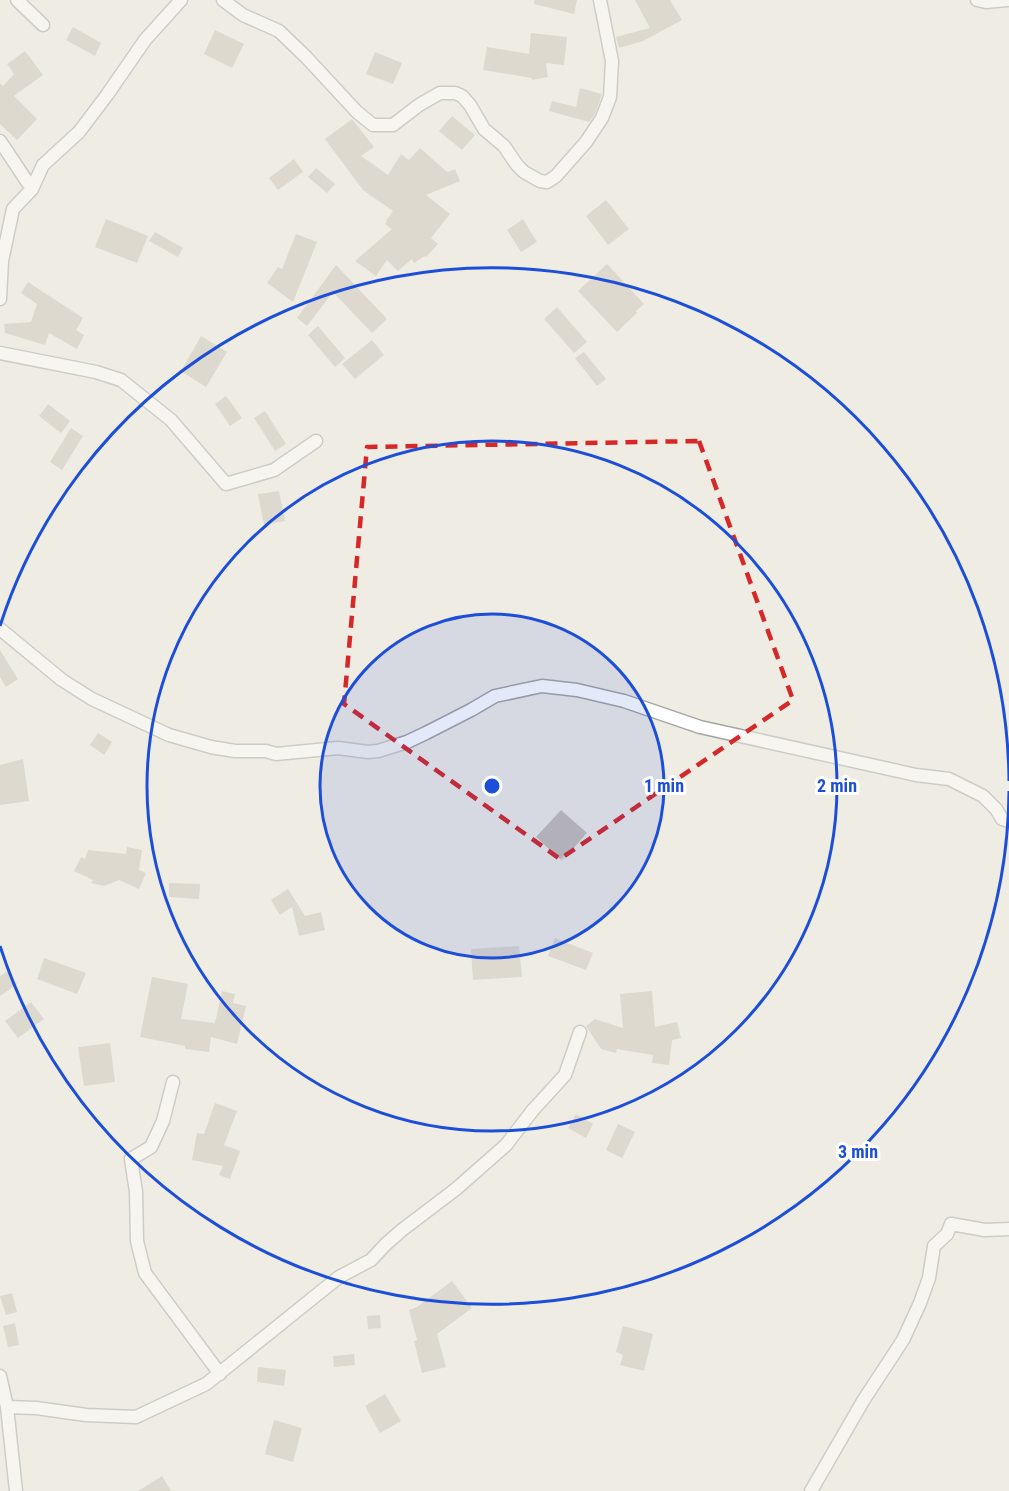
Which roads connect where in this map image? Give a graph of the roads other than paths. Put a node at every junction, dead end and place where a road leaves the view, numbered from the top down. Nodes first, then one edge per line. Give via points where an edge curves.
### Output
1 (17, 0) edge
2 (181, 0) edge
3 (223, 0) edge
4 (600, 0) edge
5 (977, 0) edge
6 (1007, 0) edge
7 (43, 25) dead end
8 (0, 141) edge
9 (32, 189) junction
10 (0, 299) edge
11 (0, 353) edge
12 (316, 441) dead end
13 (0, 629) edge
14 (1009, 821) edge
15 (580, 1032) dead end
16 (173, 1082) dead end
17 (1009, 1229) edge
18 (220, 1374) junction
19 (0, 1376) edge
20 (7, 1407) junction
21 (16, 1491) edge
22 (811, 1491) edge

1 - 7 street
2 - 9 street via 145,40 79,132 43,165
3 - 4 street via 243,15 279,31 374,125 393,125 440,93 462,96 484,129 504,146 524,172 540,182 556,176 586,142 610,97 612,61
5 - 6 street
8 - 9 street
9 - 10 street via 13,209 2,261
11 - 12 street via 121,380 171,420 226,484 274,470
13 - 14 street via 62,680 92,699 169,735 223,749 276,754 338,748 378,751 407,742 495,696 542,686 624,701 710,729 949,779 983,796 1002,819
15 - 18 street via 565,1075 506,1145 371,1260 339,1277
16 - 18 street via 163,1121 151,1147 131,1159 136,1241 145,1273
17 - 22 street via 985,1230 951,1224 934,1246 929,1278 903,1340
18 - 20 street via 136,1417
19 - 20 street
20 - 21 street

